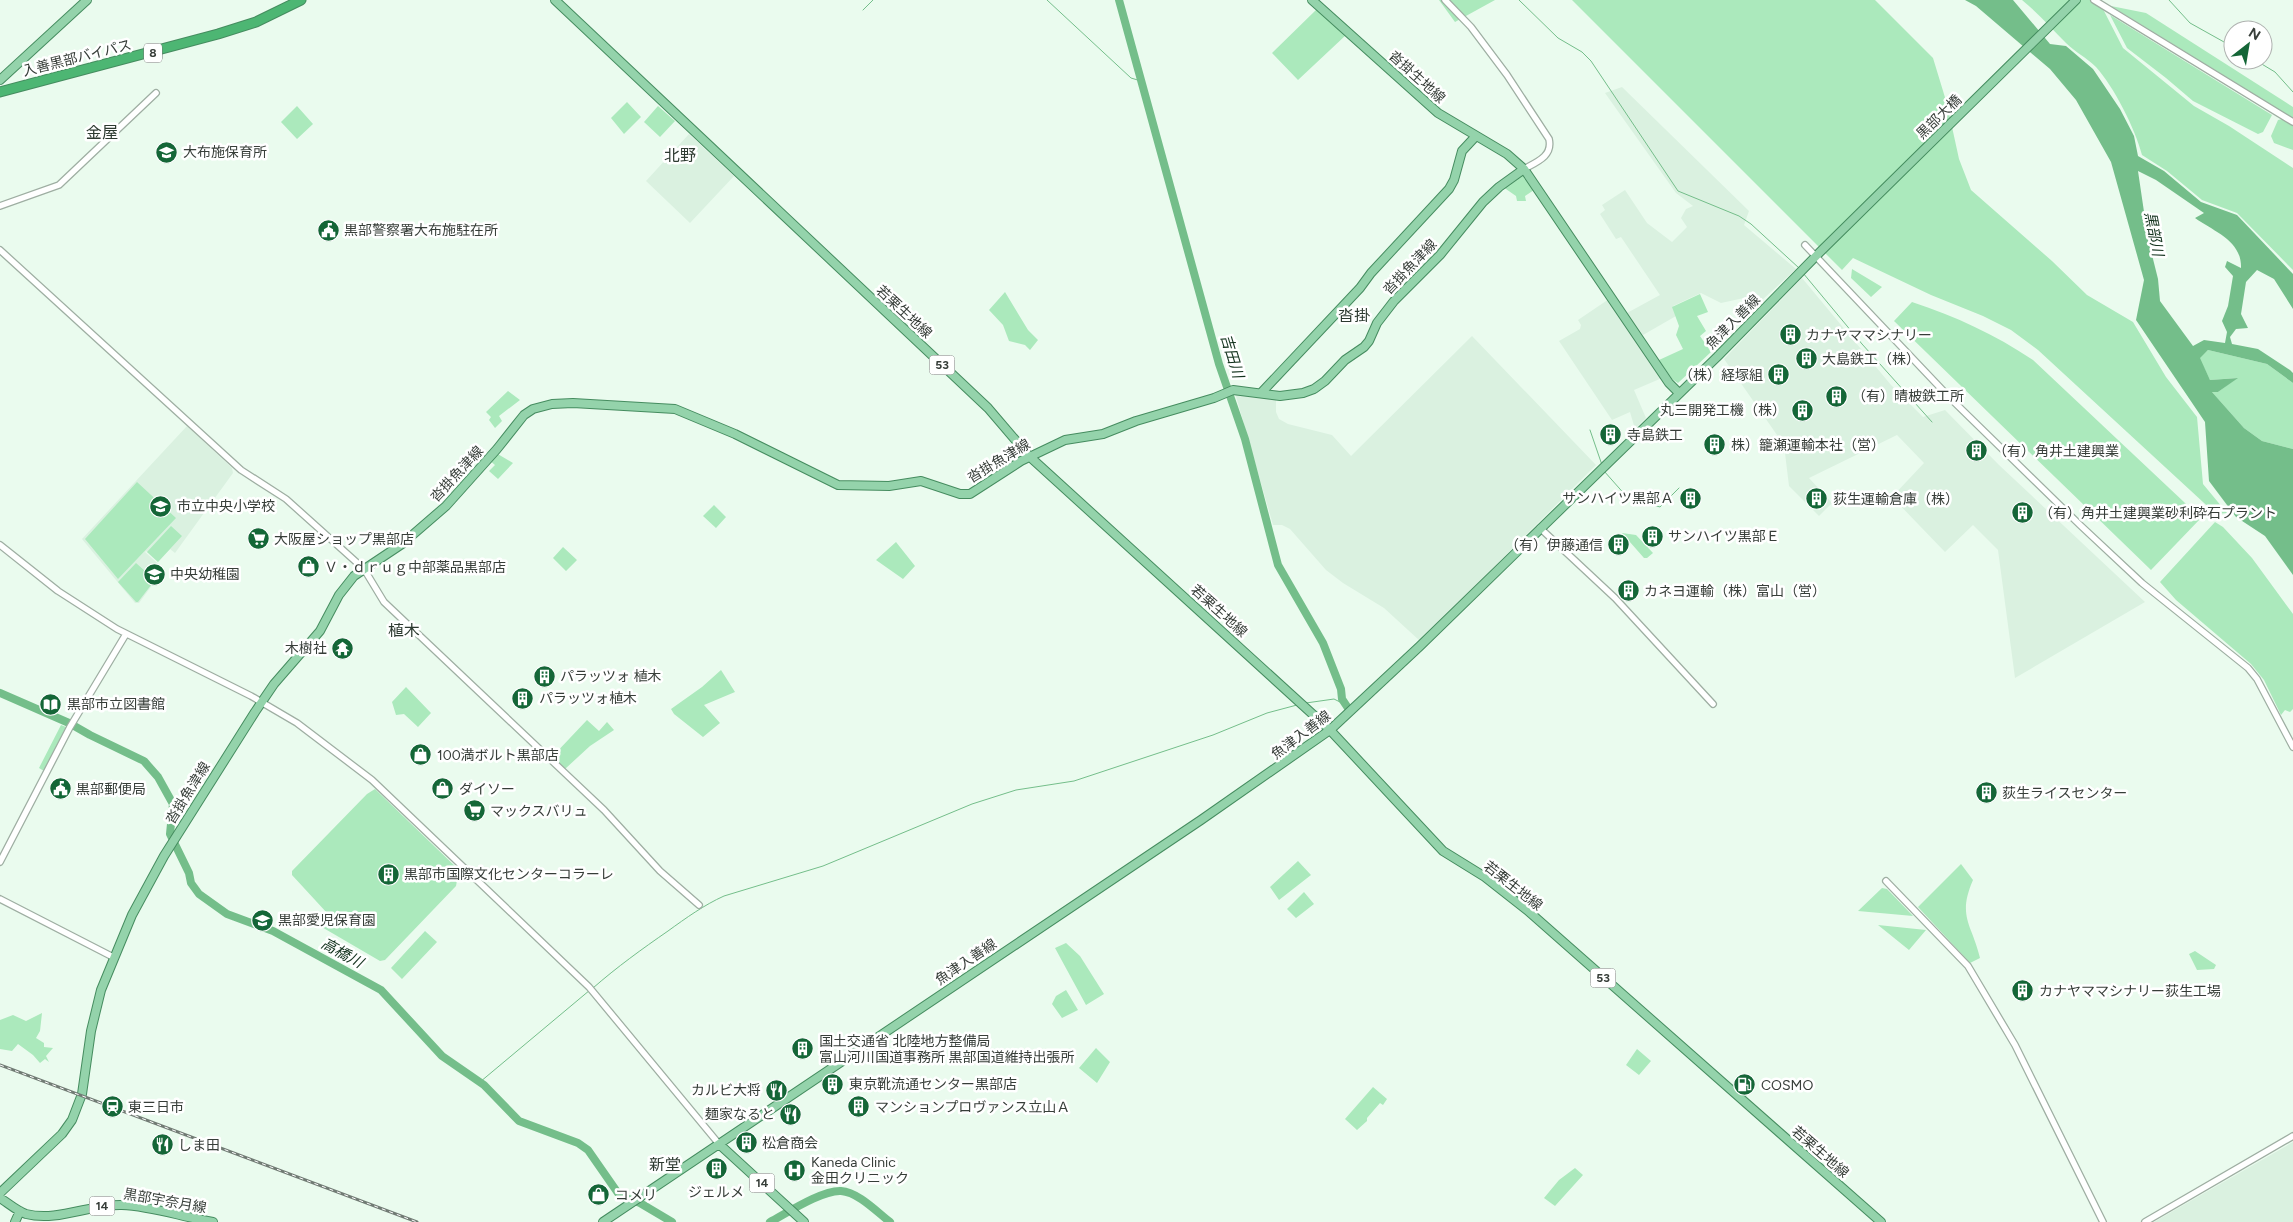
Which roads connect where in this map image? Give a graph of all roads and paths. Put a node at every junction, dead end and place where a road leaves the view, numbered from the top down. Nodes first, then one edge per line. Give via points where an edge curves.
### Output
1 (86, 0) edge
2 (301, 0) edge
3 (555, 0) edge
4 (1312, 0) edge
5 (1445, 0) edge
6 (2076, 0) edge
7 (2094, 0) edge
8 (0, 80) edge
9 (0, 92) edge
10 (156, 93) dead end
11 (2293, 122) edge
12 (1476, 136) junction
13 (1524, 169) junction
14 (0, 206) edge
15 (1804, 245) dead end
16 (0, 250) edge
17 (1818, 254) junction
18 (1261, 393) junction
19 (1679, 393) junction
20 (1029, 456) junction
21 (1540, 528) junction
22 (0, 545) edge
23 (364, 569) junction
24 (126, 634) junction
25 (262, 702) junction
26 (1713, 704) dead end
27 (1330, 730) junction
28 (2293, 747) edge
29 (0, 862) edge
30 (1886, 882) dead end
31 (0, 898) edge
32 (699, 906) dead end
33 (113, 957) junction
34 (2293, 1136) edge
35 (719, 1144) junction
36 (0, 1193) edge
37 (0, 1198) edge
38 (20, 1211) junction
39 (15, 1222) edge
40 (212, 1222) edge
41 (603, 1222) edge
42 (804, 1222) edge
43 (1882, 1222) edge
44 (2103, 1222) edge
45 (2145, 1222) edge

1 - 8 main road
2 - 9 highway, 入善黒部バイパス / 8 via 256,22 218,34
3 - 20 main road, 若栗生地線 / 53 via 988,408
4 - 12 main road, 沓掛生地線 via 1438,112
5 - 13 street via 1476,34 1549,139 1551,145 1545,156
6 - 17 main road, 黒部大橋
7 - 11 street
10 - 14 street via 59,185
12 - 13 main road, 沓掛生地線
12 - 18 main road, 沓掛魚津線 via 1462,151 1449,189
13 - 18 main road, 沓掛魚津線 via 1483,202 1440,255 1394,301 1364,347 1345,360 1325,381 1303,393 1280,396
13 - 19 main road via 1669,383
15 - 17 street
16 - 23 street via 241,470 286,499
17 - 19 main road, 魚津入善線
17 - 28 street via 1951,399 2142,584 2248,668
18 - 20 main road, 沓掛魚津線 via 1230,392 1103,434 1065,440
19 - 21 main road, 魚津入善線
20 - 23 main road, 沓掛魚津線 via 970,494 960,494 921,481 889,486 848,486 824,479 735,434 675,409 552,404 524,415 446,506 402,544
20 - 27 main road, 若栗生地線 / 53
21 - 26 street via 1615,598
21 - 27 main road, 魚津入善線
22 - 24 street via 58,591
23 - 25 main road, 沓掛魚津線 via 341,592 320,631
23 - 32 street via 384,602 604,810 660,871
24 - 25 street
24 - 29 street via 70,727
25 - 33 main road, 沓掛魚津線 via 164,856 139,899
25 - 35 street via 297,722 372,780 589,987
27 - 35 main road, 魚津入善線
27 - 43 main road, 若栗生地線 / 53 via 1443,851 1485,877 1526,910
30 - 44 street via 1968,966 2016,1045
31 - 33 street
33 - 36 main road, 沓掛魚津線 via 101,990 82,1094 72,1120 62,1134
34 - 45 street
35 - 41 main road
35 - 42 main road, 14
37 - 38 main road, 黒部宇奈月線 / 14
38 - 39 main road
38 - 40 main road, 黒部宇奈月線 / 14 via 37,1216 57,1216 122,1205

